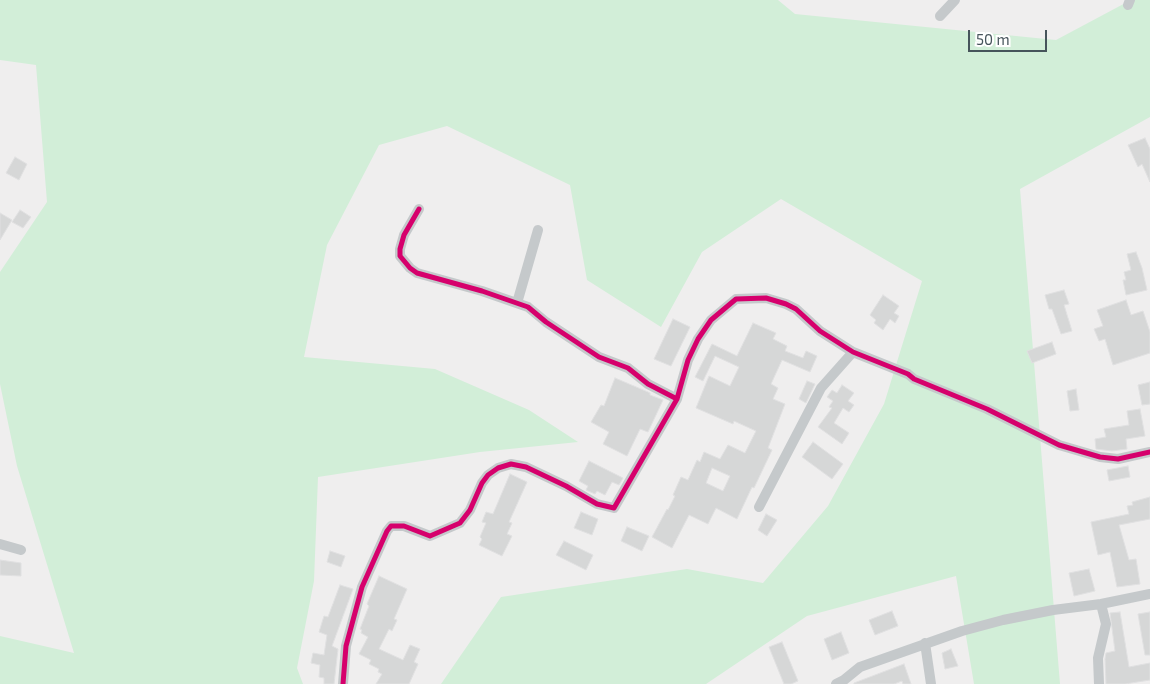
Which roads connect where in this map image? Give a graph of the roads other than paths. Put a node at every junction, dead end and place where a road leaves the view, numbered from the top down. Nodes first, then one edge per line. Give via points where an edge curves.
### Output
1 (955, 0) edge
2 (940, 16) dead end
3 (419, 209) dead end
4 (538, 230) dead end
5 (517, 303) junction
6 (853, 352) junction
7 (677, 399) junction
8 (1150, 452) edge
9 (759, 507) dead end
10 (0, 544) edge
11 (22, 550) dead end
12 (1150, 594) edge
13 (1101, 604) junction
14 (924, 643) junction
15 (343, 684) edge
16 (836, 684) edge
17 (931, 684) edge
18 (1099, 684) edge

1 - 2 street
3 - 5 street via 400,249 400,256 410,268 417,273
4 - 5 street
5 - 7 street via 536,312 599,357 628,368 648,384
6 - 7 street via 786,304 766,298 736,299 711,320 698,339 688,360
6 - 8 street via 1081,453 1118,459
6 - 9 street via 821,388
7 - 15 street via 614,508 597,504 526,467 511,464 488,475 460,523 430,536 404,526 391,526 362,587 346,646
10 - 11 street
12 - 13 street
13 - 14 street via 1003,620
13 - 18 street via 1106,624 1098,658
14 - 16 street via 860,667
14 - 17 street

